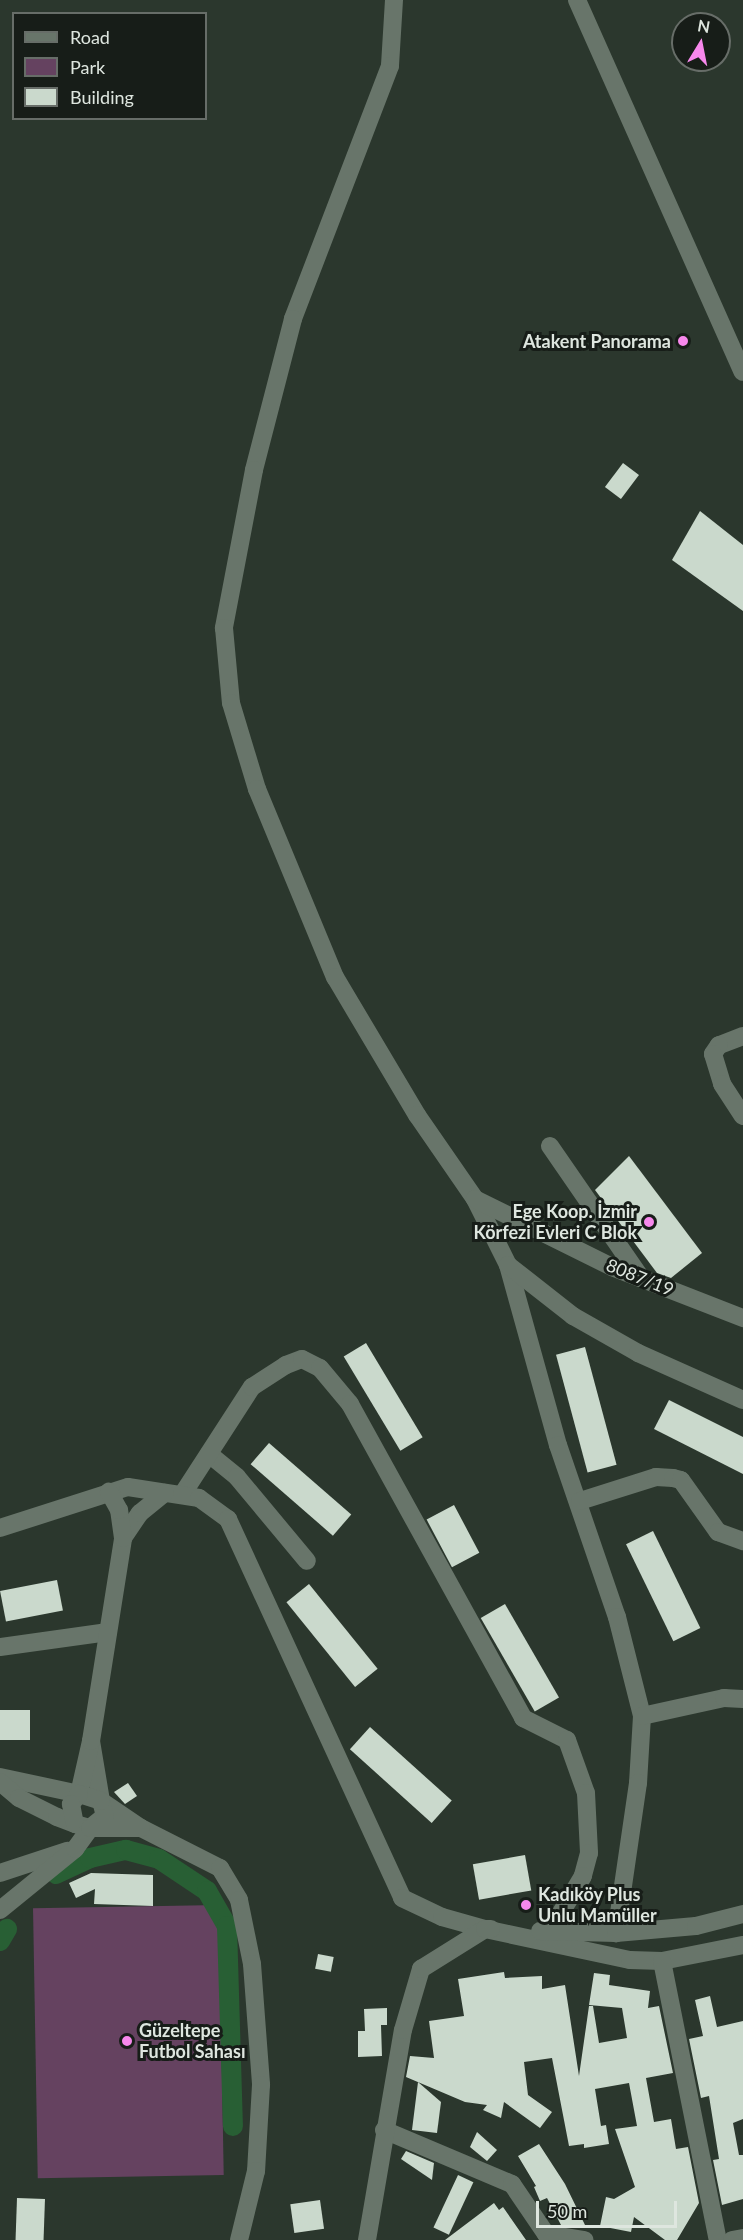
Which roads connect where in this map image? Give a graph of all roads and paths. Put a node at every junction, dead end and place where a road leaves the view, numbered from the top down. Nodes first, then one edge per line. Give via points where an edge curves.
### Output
1 (394, 0) edge
2 (577, 0) edge
3 (743, 372) edge
4 (743, 1036) edge
5 (743, 1116) edge
6 (550, 1146) dead end
7 (474, 1199) junction
8 (508, 1265) junction
9 (641, 1278) junction
10 (743, 1318) edge
11 (743, 1400) edge
12 (209, 1454) junction
13 (109, 1492) junction
14 (174, 1494) junction
15 (580, 1501) junction
16 (0, 1528) edge
17 (123, 1538) junction
18 (743, 1541) edge
19 (307, 1561) dead end
20 (108, 1632) junction
21 (0, 1647) edge
22 (743, 1699) edge
23 (642, 1716) junction
24 (91, 1741) junction
25 (0, 1777) edge
26 (0, 1782) edge
27 (79, 1794) junction
28 (101, 1802) junction
29 (82, 1826) junction
30 (141, 1828) junction
31 (75, 1849) junction
32 (0, 1873) edge
33 (0, 1910) edge
34 (743, 1914) edge
35 (485, 1929) junction
36 (550, 1931) junction
37 (616, 1933) junction
38 (743, 1945) edge
39 (662, 1961) junction
40 (384, 2130) junction
41 (546, 2237) edge
42 (743, 2238) edge
43 (239, 2240) edge
44 (367, 2240) edge
45 (585, 2240) edge
46 (718, 2240) edge
47 (732, 2240) edge

1 - 7 street via 390,66 290,331 254,470 224,628 231,703 257,789 335,977 417,1115
2 - 3 street
4 - 5 street via 719,1045 713,1054 722,1084
6 - 9 street
7 - 8 street
7 - 9 street, 8087/19
8 - 11 street via 592,1327 638,1353
8 - 15 street via 558,1445
9 - 10 street, 8087/19
12 - 14 street
12 - 19 street via 237,1477
12 - 36 street via 252,1387 302,1359 320,1368 350,1404 523,1718 567,1740 586,1793 589,1853 583,1876
13 - 14 street via 128,1487
13 - 16 street
13 - 17 street via 119,1510
14 - 17 street via 140,1513
14 - 35 street via 199,1497 228,1519 402,1898 442,1917
15 - 18 street via 656,1477 681,1479 718,1532
15 - 23 street via 633,1673
17 - 20 street
20 - 21 street
20 - 24 street
22 - 23 street via 724,1698
23 - 37 street via 638,1783
24 - 27 street
24 - 28 street
25 - 27 street
26 - 29 street via 19,1798
27 - 28 street
27 - 29 street via 71,1804
28 - 29 street via 105,1816
28 - 30 street
29 - 30 street
29 - 31 street
30 - 43 street via 220,1868 239,1900 252,1964 261,2085 256,2170
31 - 32 street
31 - 33 street
34 - 37 street via 696,1926
35 - 36 street
35 - 39 street via 630,1960
35 - 40 street via 421,1969 403,2030
36 - 37 street
38 - 39 street
39 - 46 street
40 - 41 street via 512,2184
40 - 44 street
41 - 45 street
42 - 47 street

